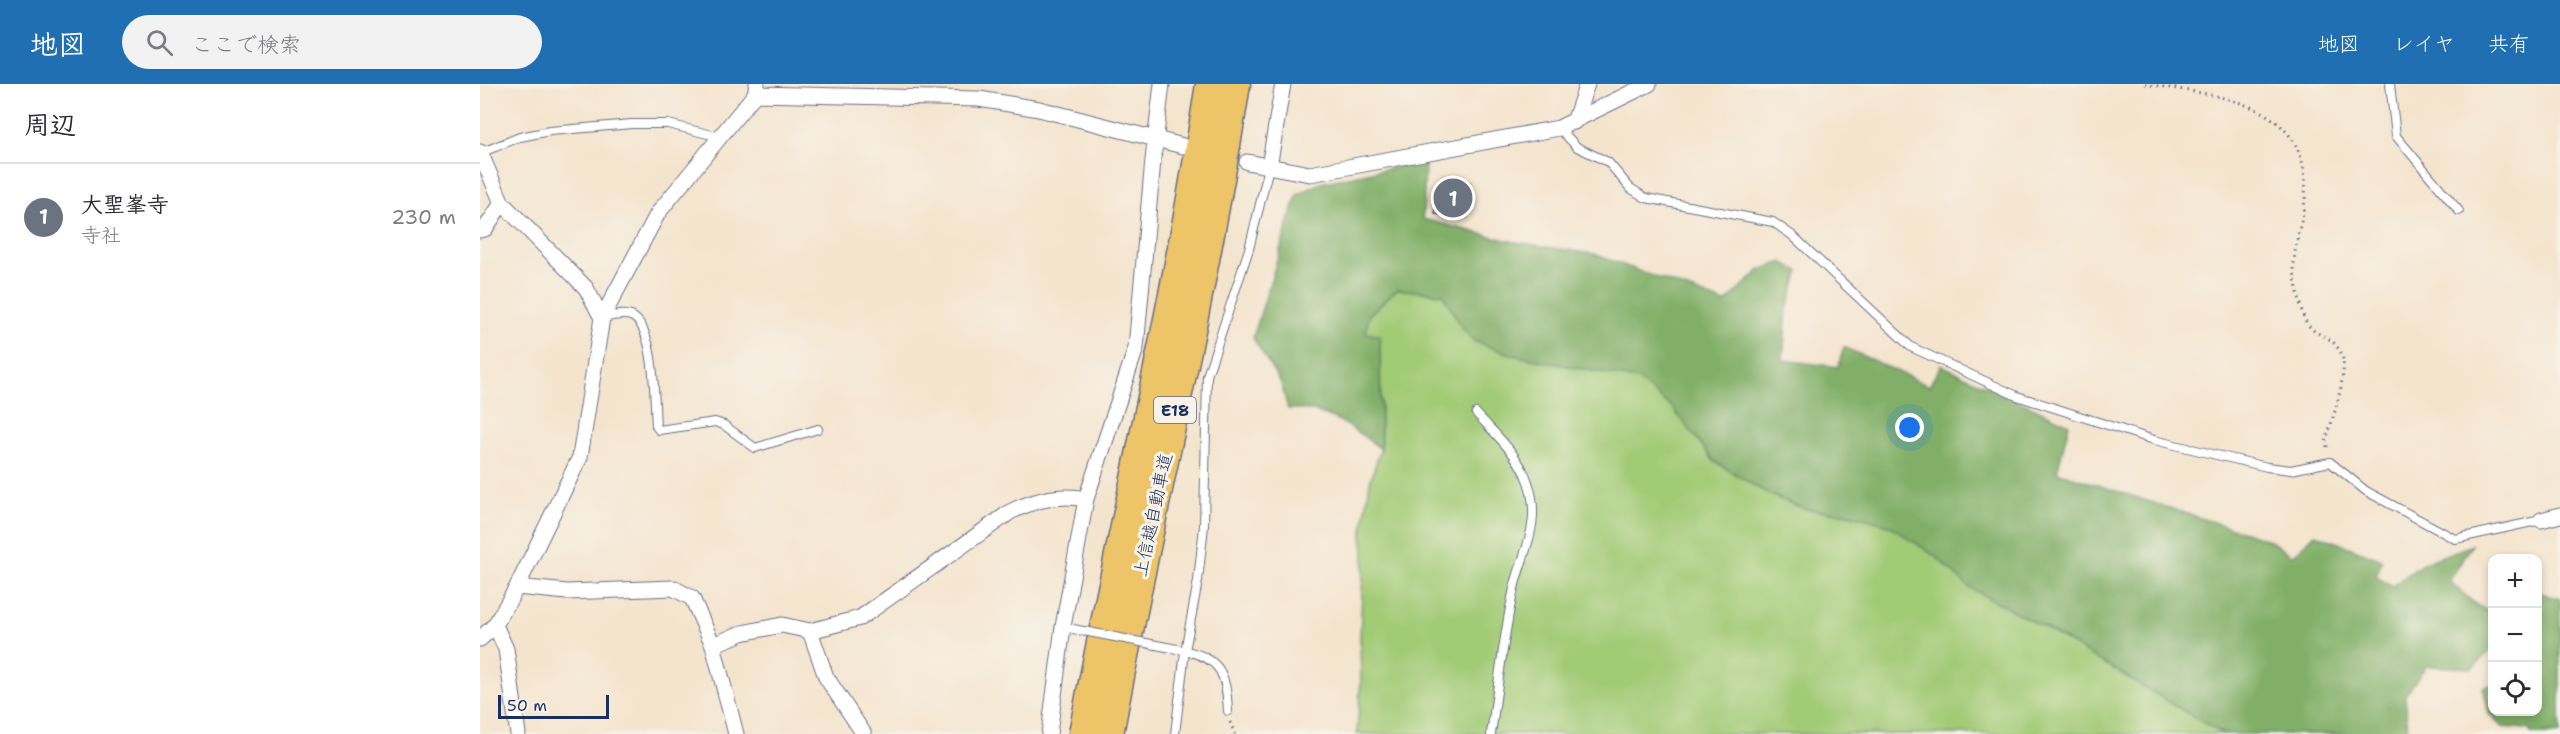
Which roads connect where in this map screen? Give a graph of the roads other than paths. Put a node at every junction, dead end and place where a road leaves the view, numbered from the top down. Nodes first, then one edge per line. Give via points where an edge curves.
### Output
1 (1162, 84) edge
2 (1210, 84) edge
3 (1236, 84) edge
4 (1283, 84) edge
5 (1587, 84) edge
6 (1649, 84) edge
7 (2390, 84) edge
8 (756, 89) edge
9 (1575, 122) junction
10 (1560, 128) junction
11 (720, 137) junction
12 (1156, 139) junction
13 (1183, 146) dead end
14 (480, 152) edge
15 (1247, 162) dead end
16 (1269, 167) junction
17 (502, 203) junction
18 (2459, 211) dead end
19 (480, 230) edge
20 (602, 318) junction
21 (1476, 413) dead end
22 (818, 429) dead end
23 (1086, 499) junction
24 (2560, 515) edge
25 (2541, 520) joint
26 (517, 587) junction
27 (495, 625) junction
28 (1068, 628) junction
29 (810, 631) junction
30 (480, 639) edge
31 (713, 645) junction
32 (1181, 650) junction
33 (1228, 711) dead end
34 (518, 734) edge
35 (736, 734) edge
36 (864, 734) edge
37 (1049, 734) edge
38 (1083, 734) edge
39 (1109, 734) edge
40 (1175, 734) edge
41 (1491, 734) edge

1 - 12 street
2 - 38 highway, 上信越自動車道 / E18 via 1176,284
3 - 39 highway, 上信越自動車道 / E18 via 1203,276
4 - 16 street
5 - 9 street
6 - 9 street
7 - 18 lane via 2396,136
8 - 11 street
8 - 12 street via 979,99 1039,109
9 - 10 street
10 - 16 street via 1310,174
10 - 25 lane via 1577,147 1608,162 1630,188 1646,198 1773,222 1911,347 2017,396 2154,440 2267,467 2291,470 2330,462 2366,491 2455,539
11 - 14 lane via 668,124 632,124 550,131
11 - 20 street via 658,213
12 - 13 street
12 - 23 street via 1136,348
14 - 17 street
15 - 16 street
16 - 32 lane via 1249,249 1207,376 1204,526 1198,581
17 - 19 street via 485,229
17 - 20 street via 586,288
20 - 22 lane via 618,314 632,317 642,327 650,347 659,430 715,422 754,448
20 - 26 street via 580,457
21 - 41 lane via 1519,463 1534,508 1532,531 1513,591
23 - 28 street
23 - 29 street via 1067,496 1029,502 860,618
24 - 25 street
26 - 27 street
26 - 31 street via 567,592 673,588 692,598
27 - 30 street
27 - 34 street via 506,649
28 - 32 lane, bridge
28 - 37 street
29 - 31 street via 782,625 742,633
29 - 36 street via 826,677
31 - 35 street
32 - 33 lane via 1200,654 1220,670
32 - 40 lane

